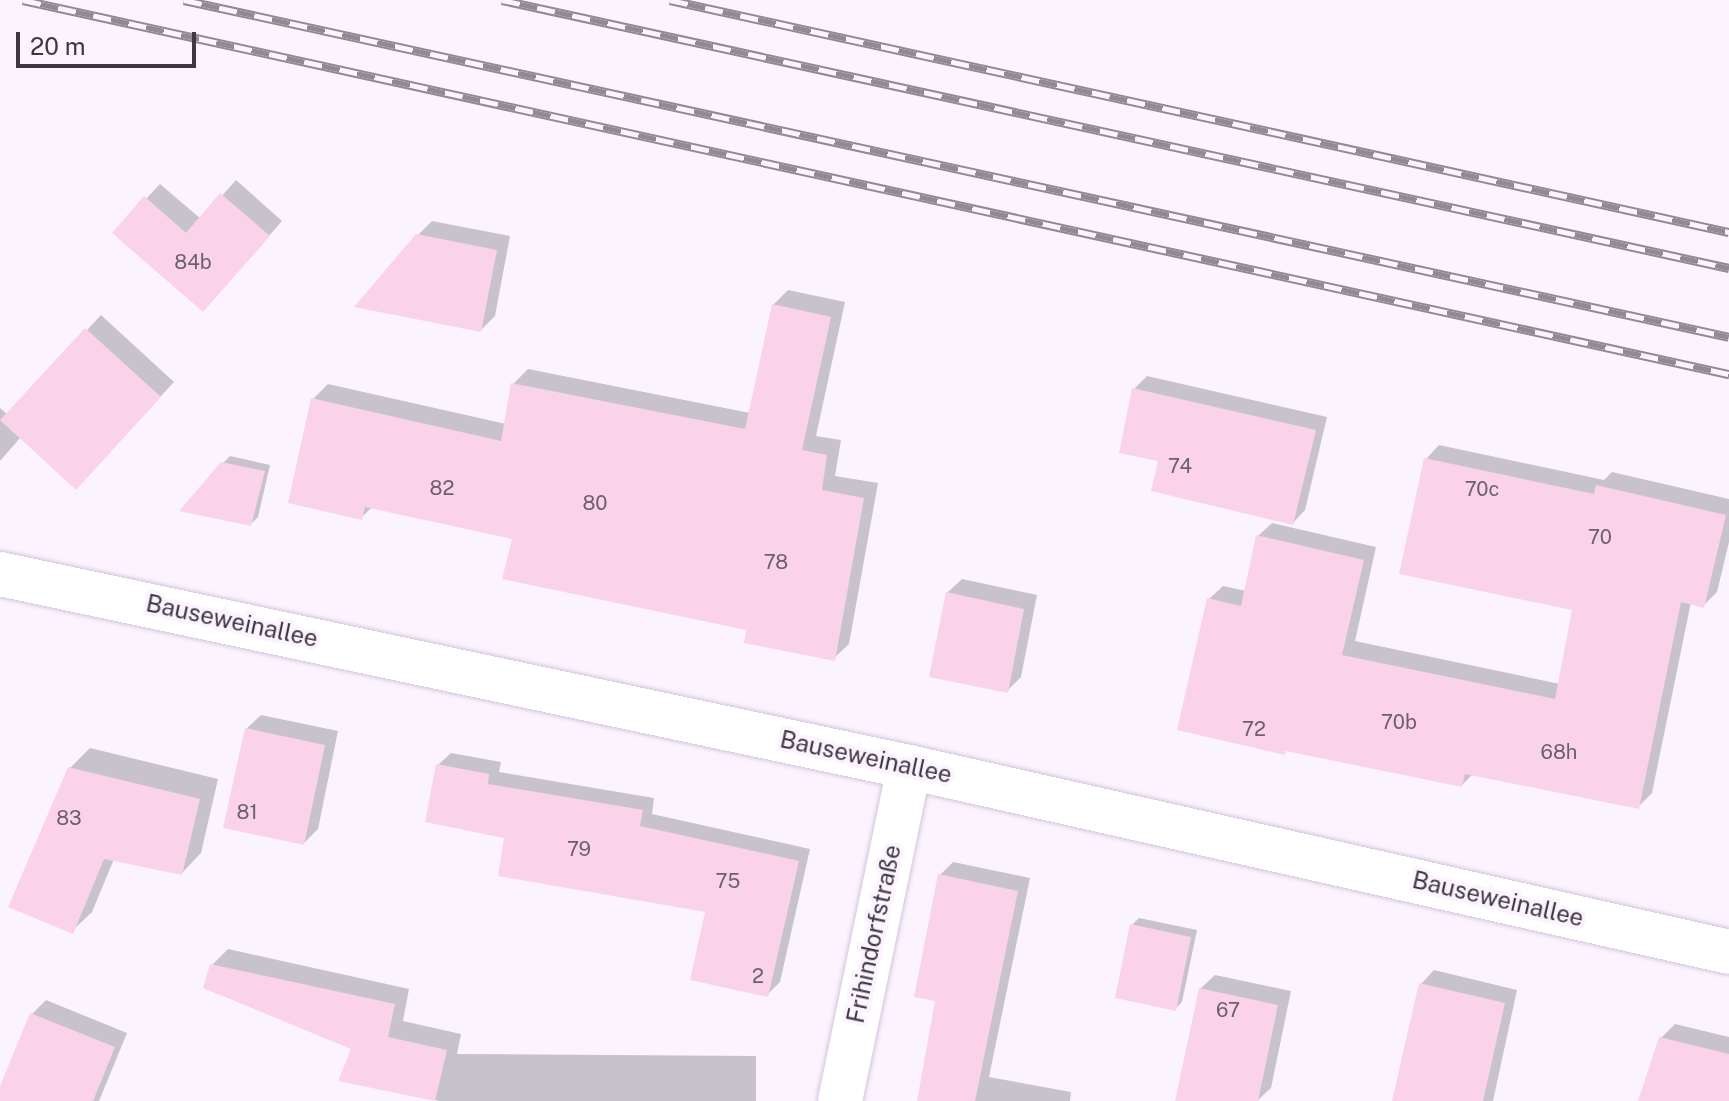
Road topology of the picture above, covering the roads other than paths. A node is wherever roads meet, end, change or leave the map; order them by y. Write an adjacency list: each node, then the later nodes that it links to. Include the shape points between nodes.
1 (0, 574): 2 (street, Bauseweinallee)
2 (909, 767): 3 (street, Bauseweinallee); 4 (street, Frihindorfstraße)
3 (1729, 952)
4 (840, 1101)

